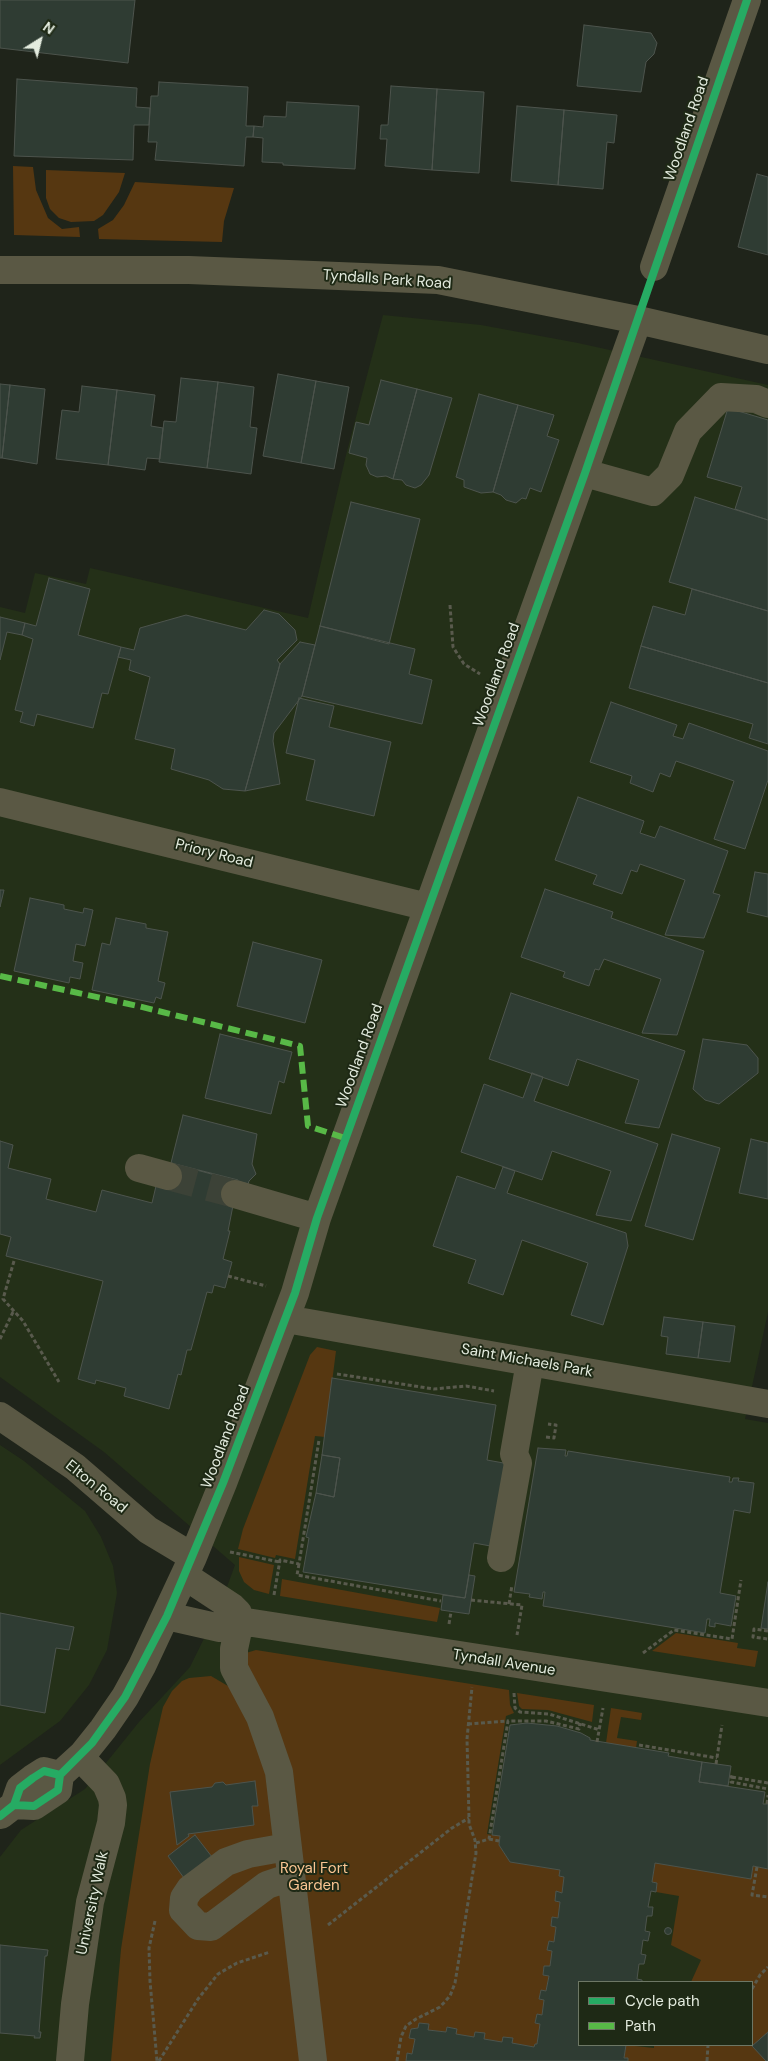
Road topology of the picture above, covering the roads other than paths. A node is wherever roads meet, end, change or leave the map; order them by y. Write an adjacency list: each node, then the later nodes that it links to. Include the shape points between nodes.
1 (747, 0): 2 (street, Woodland Road)
2 (654, 267)
3 (0, 270): 4 (street, Tyndalls Park Road, via 189,270 438,280)
4 (638, 320): 5 (street, Tyndalls Park Road); 7 (street, Woodland Road)
5 (768, 350)
6 (768, 404): 7 (street, via 756,399 721,397 688,431 670,475 653,492)
7 (585, 473): 9 (street, Woodland Road, via 513,651 508,687)
8 (0, 802): 9 (street, Priory Road)
9 (428, 907): 13 (street, Woodland Road)
10 (139, 1168): 11 (street)
11 (168, 1176)
12 (235, 1194): 13 (street)
13 (317, 1218): 14 (street, Woodland Road)
14 (286, 1319): 15 (street, Saint Michaels Park); 19 (street, Woodland Road)
15 (530, 1362): 16 (street, Saint Michaels Park); 18 (street, via 514,1454 518,1463)
16 (768, 1404)
17 (0, 1416): 19 (street, Elton Road, via 75,1467)
18 (501, 1558)
19 (189, 1567): 20 (street, Woodland Road); 21 (street, via 238,1613)
20 (167, 1616): 21 (street, Tyndall Avenue, via 220,1628 234,1626); 23 (street, Woodland Road, via 125,1697)
21 (240, 1621): 22 (street, Tyndall Avenue); 25 (street, via 234,1668 260,1717 275,1758 282,1788)
22 (768, 1703)
23 (80, 1757): 24 (street, Woodland Road, via 60,1775 58,1790 34,1806); 27 (street, University Walk, via 106,1784 113,1805 90,1902)
24 (7, 1811)
25 (287, 1847): 26 (street); 26 (street, via 236,1858 219,1867 190,1889 184,1898 184,1910 194,1924 207,1928 221,1921 266,1885)
26 (291, 1877): 28 (street)
27 (70, 2061)
28 (313, 2061)

